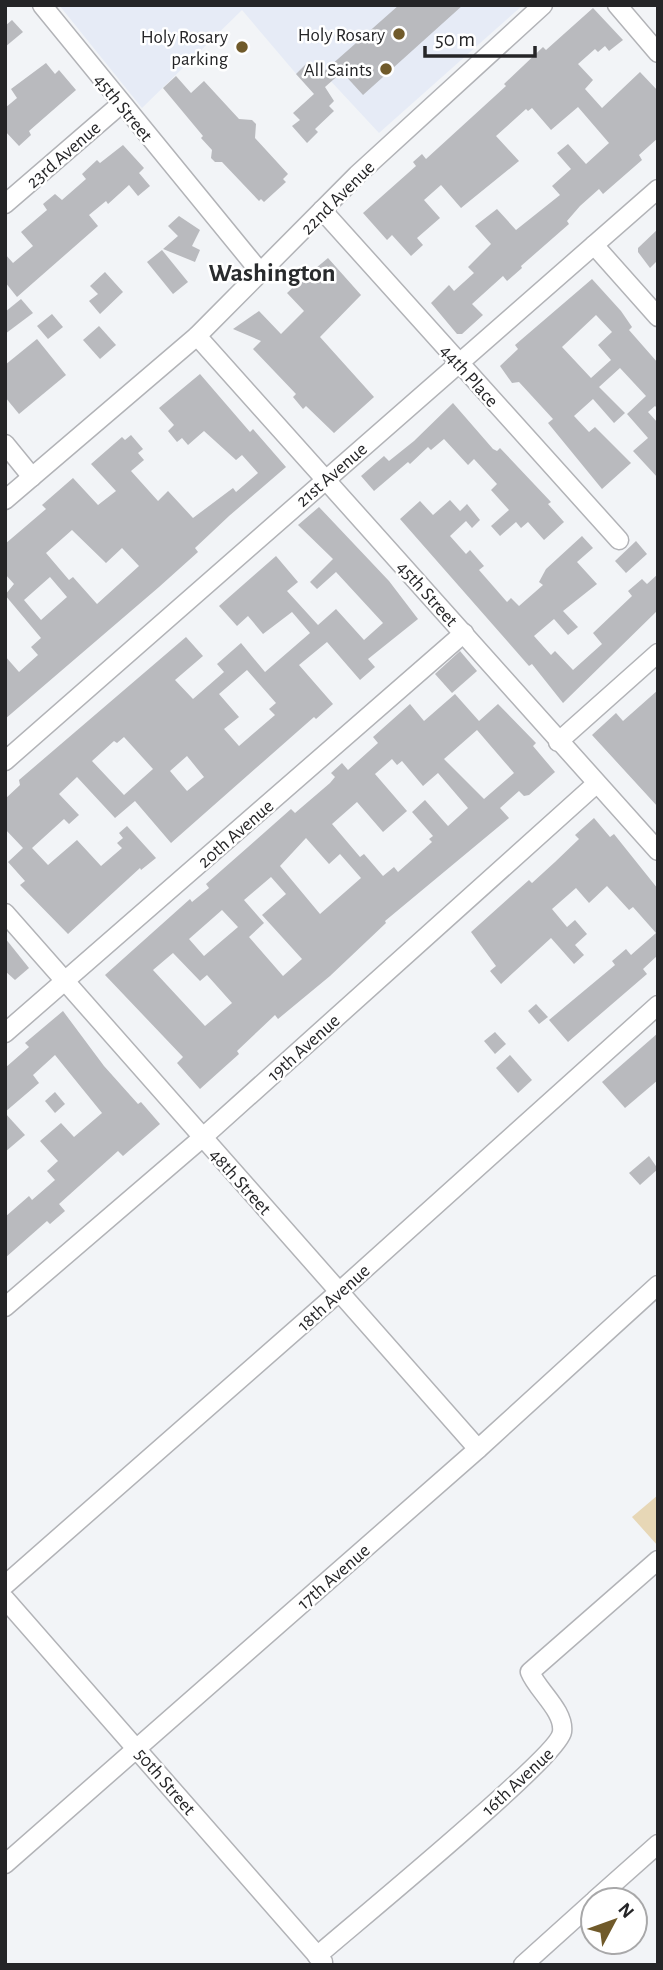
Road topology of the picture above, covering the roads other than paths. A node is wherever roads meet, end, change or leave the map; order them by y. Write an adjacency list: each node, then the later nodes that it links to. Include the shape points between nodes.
1 (42, 5): 5 (street, 45th Street)
2 (543, 5): 8 (street, 22nd Avenue)
3 (618, 5): 4 (street)
4 (658, 53)
5 (121, 104): 7 (street, 23rd Avenue); 10 (street, 45th Street)
6 (658, 189): 9 (street, 21st Avenue)
7 (5, 204)
8 (322, 210): 10 (street, 22nd Avenue); 13 (street, 44th Place)
9 (594, 245): 11 (street); 13 (street, 21st Avenue)
10 (261, 273): 12 (street, 22nd Avenue)
11 (658, 317)
12 (197, 336): 15 (street, 22nd Avenue); 16 (street, 45th Street)
13 (459, 363): 16 (street, 21st Avenue); 18 (street, 44th Place)
14 (5, 444): 15 (street)
15 (32, 477): 17 (street, 22nd Avenue)
16 (325, 479): 19 (street, 45th Street); 22 (street, 21st Avenue)
17 (5, 500)
18 (619, 540)
19 (464, 632): 21 (street, 45th Street); 26 (street, 20th Avenue)
20 (658, 653): 21 (street)
21 (558, 742): 23 (street, 45th Street)
22 (5, 761)
23 (596, 784): 24 (street, 45th Street); 29 (street, 19th Avenue)
24 (658, 851)
25 (5, 913): 26 (street, 48th Street)
26 (67, 980): 28 (street, 20th Avenue); 29 (street, 48th Street)
27 (658, 1005): 31 (street, 18th Avenue)
28 (5, 1033)
29 (202, 1138): 31 (street, 48th Street); 32 (street, 19th Avenue)
30 (658, 1284): 33 (street, 17th Avenue)
31 (340, 1291): 33 (street, 48th Street); 35 (street, 18th Avenue)
32 (5, 1307)
33 (478, 1449): 37 (street, 17th Avenue)
34 (658, 1560): 42 (street, 16th Avenue, via 530,1672 558,1714 563,1731 558,1742)
35 (5, 1585)
36 (5, 1599): 37 (street, 50th Street)
37 (136, 1747): 39 (street, 17th Avenue); 42 (street, 50th Street)
38 (658, 1844): 40 (street)
39 (5, 1864)
40 (611, 1886)
41 (579, 1915): 43 (street)
42 (321, 1960)
43 (523, 1965)

